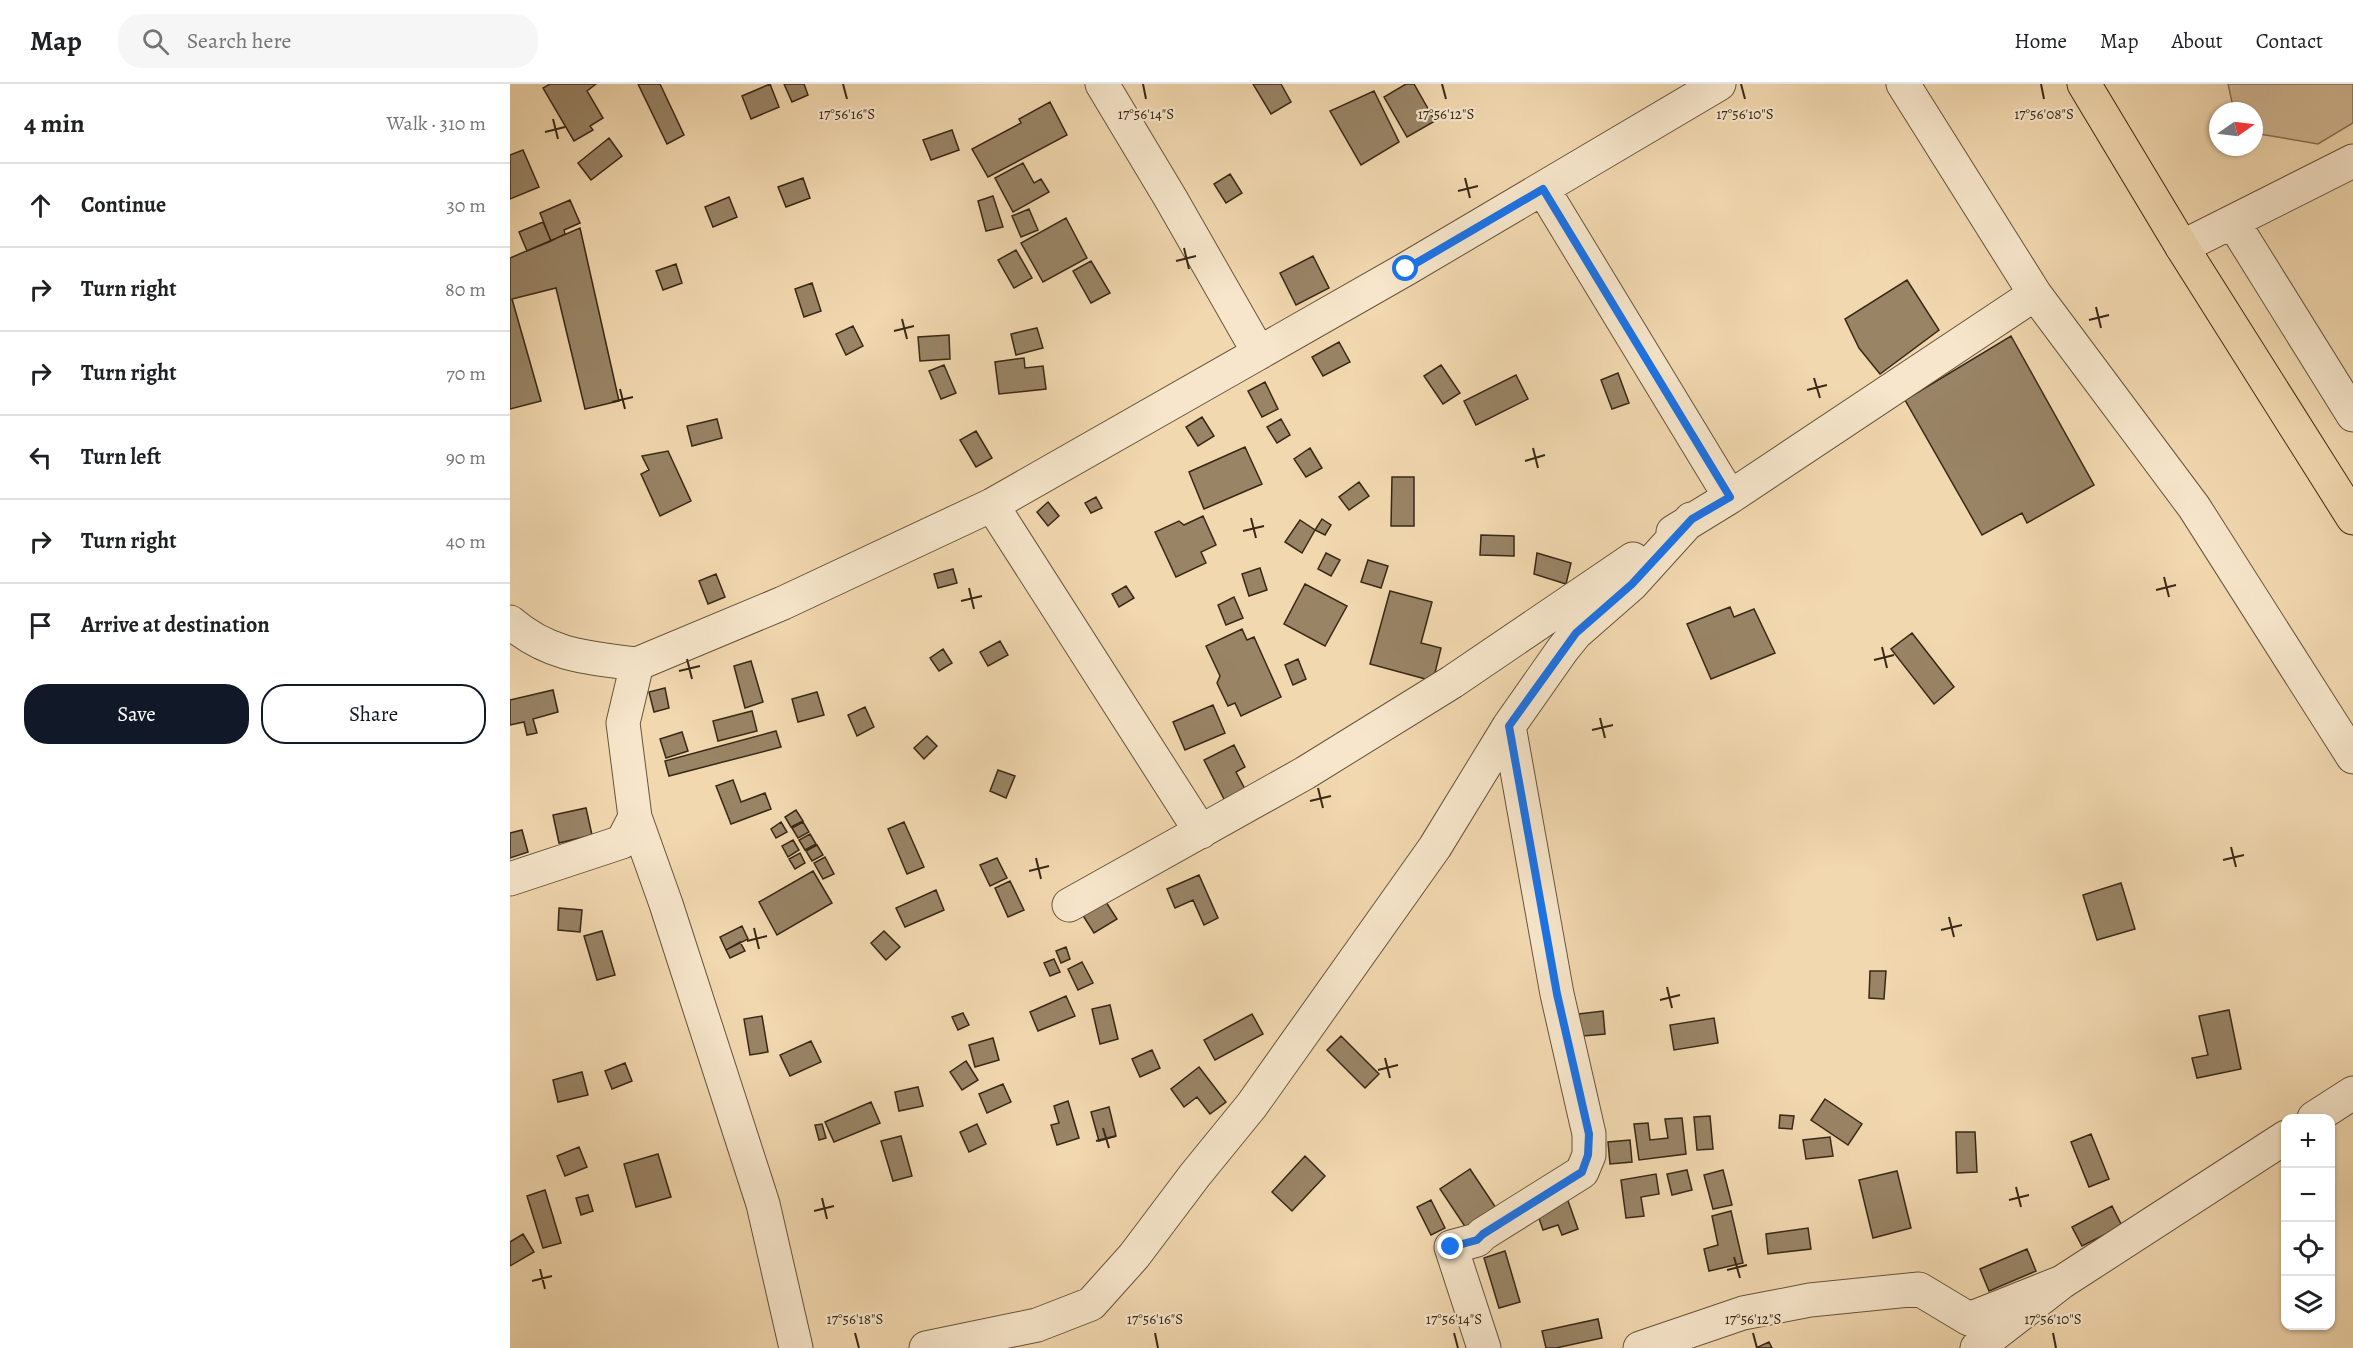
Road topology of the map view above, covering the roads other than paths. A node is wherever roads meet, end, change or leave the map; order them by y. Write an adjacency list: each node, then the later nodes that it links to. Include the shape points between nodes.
1 (1102, 84): 10 (street)
2 (1719, 84): 6 (street)
3 (1903, 84): 9 (street)
4 (2084, 84): 8 (highway)
5 (2353, 161): 7 (street)
6 (1543, 189): 10 (street); 12 (street)
7 (2233, 222): 8 (street); 11 (street)
8 (2182, 247): 14 (highway)
9 (2035, 294): 12 (street); 19 (street, via 2194,507)
10 (1259, 353): 13 (street)
11 (2353, 415)
12 (1730, 497): 15 (street)
13 (992, 505): 17 (street, via 783,603); 21 (street)
14 (2353, 518)
15 (1692, 519): 18 (street, via 1632,584 1576,633); 21 (street, via 1452,682)
16 (510, 622): 17 (street, via 527,637 573,656)
17 (638, 664): 20 (street, via 622,723)
18 (1509, 726): 29 (street, via 1435,847 1252,1105 1134,1256 1091,1304 1037,1325); 30 (street, via 1557,994 1589,1134 1582,1172 1477,1240 1451,1247)
19 (2353, 757)
20 (635, 818): 22 (street, via 622,842); 28 (street, via 763,1204)
21 (1201, 832): 23 (street)
22 (510, 879)
23 (1069, 905)
24 (2353, 1093): 25 (street)
25 (2322, 1114)
26 (2281, 1140): 27 (street)
27 (2062, 1282): 31 (street, via 1970,1319 1919,1289 1810,1300 1743,1313); 32 (street)
28 (796, 1348)
29 (927, 1348)
30 (1484, 1348)
31 (1640, 1348)
32 (1977, 1348)

